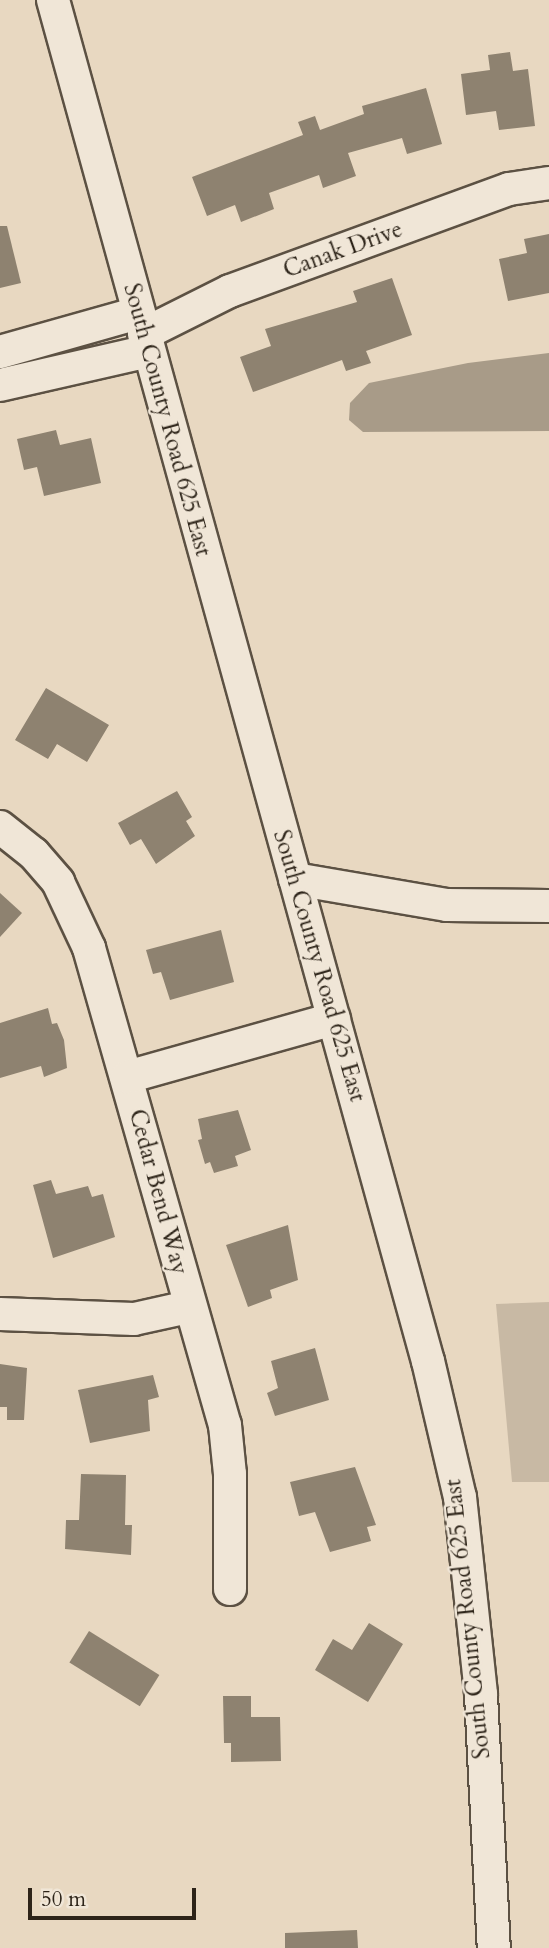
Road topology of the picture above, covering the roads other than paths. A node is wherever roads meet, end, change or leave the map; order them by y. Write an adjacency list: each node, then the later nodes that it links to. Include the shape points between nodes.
1 (53, 0): 3 (street, South County Road 625 East)
2 (549, 183): 3 (street, Canak Drive, via 509,189 243,286)
3 (144, 333): 4 (street); 5 (street); 7 (street, South County Road 625 East)
4 (0, 352)
5 (0, 385)
6 (0, 827): 10 (street, Cedar Bend Way, via 34,854 76,914)
7 (295, 879): 8 (street, via 447,905); 9 (street, South County Road 625 East)
8 (549, 906)
9 (334, 1020): 10 (street, Cedar Bend Way); 14 (street, South County Road 625 East, via 428,1361 460,1497 481,1695)
10 (127, 1077): 11 (street, Cedar Bend Way)
11 (188, 1307): 12 (street, via 134,1319); 13 (street, Cedar Bend Way, via 225,1425 230,1474)
12 (0, 1314)
13 (230, 1589)
14 (495, 1948)

